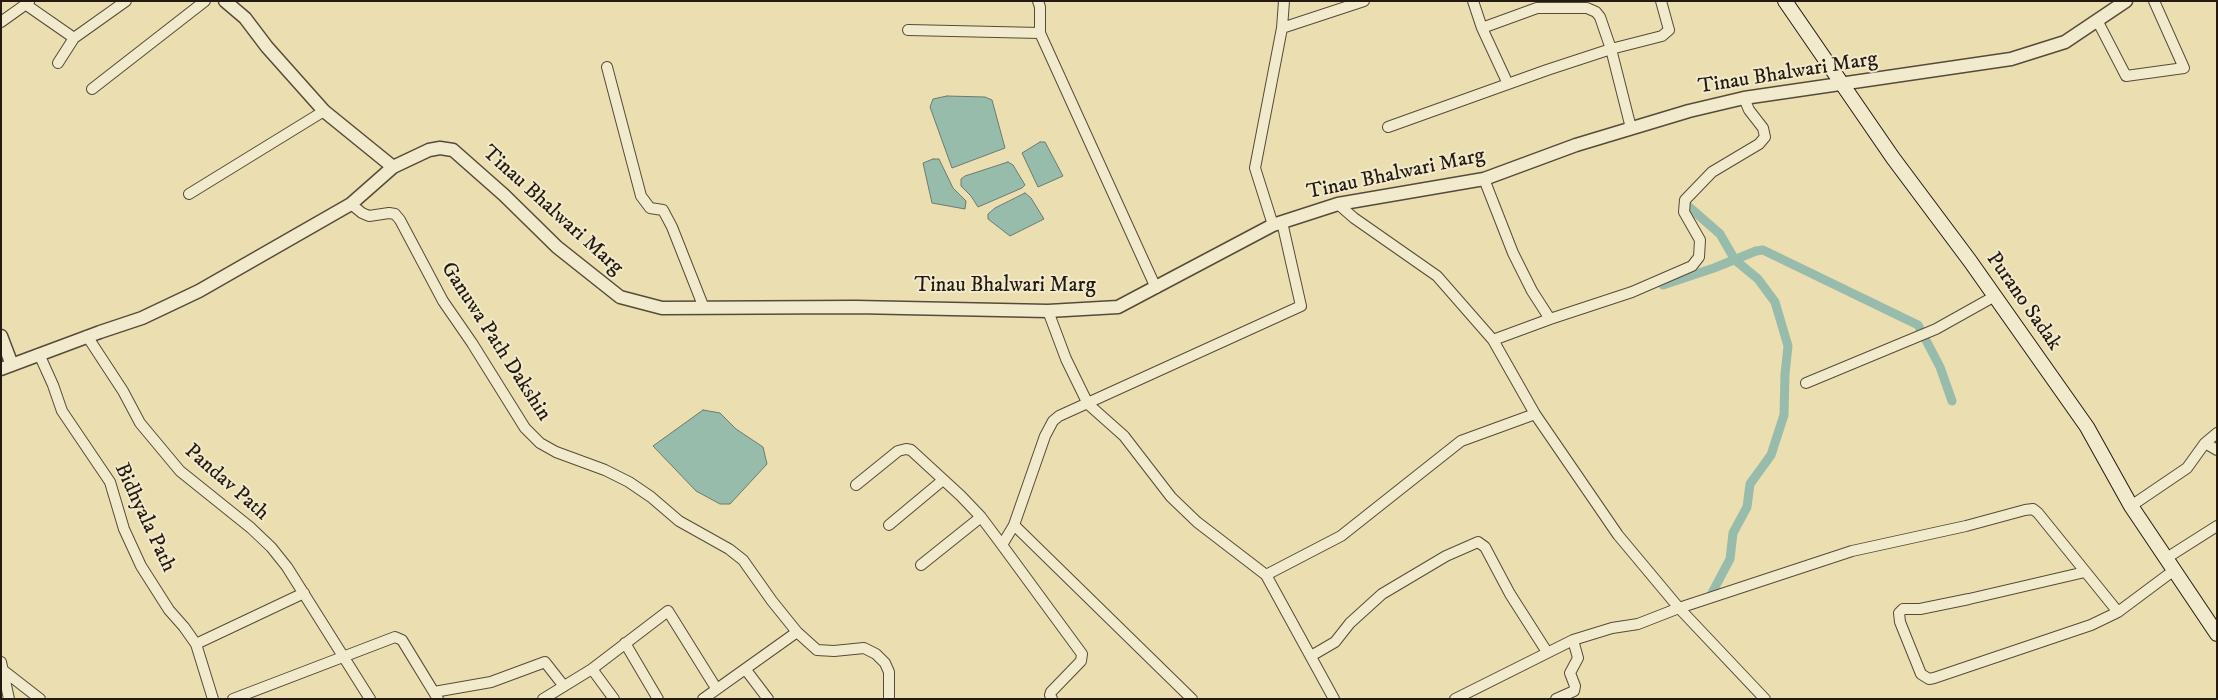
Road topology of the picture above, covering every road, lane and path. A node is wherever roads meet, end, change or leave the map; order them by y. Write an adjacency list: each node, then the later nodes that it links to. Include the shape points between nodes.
1 (126, 1): 19 (street)
2 (205, 1): 25 (street)
3 (225, 1): 27 (street, via 246,18 267,47)
4 (1038, 1): 18 (street)
5 (1284, 1): 15 (street)
6 (1364, 1): 15 (street)
7 (1473, 1): 16 (street)
8 (1661, 1): 20 (street, via 1669,30 1662,36)
9 (1785, 1): 24 (main road, Purano Sadak)
10 (2126, 1): 14 (street, Tinau Bhalwari Marg)
11 (2154, 1): 14 (street, via 2184,68 2126,76)
12 (27, 3): 13 (street); 19 (street)
13 (1, 22)
14 (2098, 22): 24 (street, Tinau Bhalwari Marg, via 2065,42 2011,59)
15 (1282, 28): 35 (street, via 1255,168)
16 (1482, 28): 20 (street, via 1537,8 1587,8 1600,17); 23 (street)
17 (908, 30): 18 (street)
18 (1040, 32): 36 (street)
19 (74, 38): 21 (street)
20 (1611, 49): 23 (street); 29 (street)
21 (58, 63)
22 (607, 67): 38 (street, via 641,196 650,208 663,210)
23 (1508, 84): 28 (street)
24 (1841, 84): 26 (street, Tinau Bhalwari Marg); 37 (main road, Purano Sadak)
25 (92, 89)
26 (1744, 98): 29 (street, Tinau Bhalwari Marg); 40 (street, via 1763,128 1765,137 1759,144 1712,172 1685,200 1684,212 1700,240 1696,262 1632,292)
27 (324, 111): 30 (street); 32 (street)
28 (1388, 127)
29 (1631, 128): 31 (street, Tinau Bhalwari Marg)
30 (392, 167): 33 (street, Tinau Bhalwari Marg); 38 (street, Tinau Bhalwari Marg, via 429,150 453,150 557,247 620,297 662,308)
31 (1484, 179): 34 (street, Tinau Bhalwari Marg); 40 (street, via 1513,253)
32 (189, 194)
33 (351, 204): 42 (street, Tinau Bhalwari Marg, via 199,291 142,318); 67 (street, Ganuwa Path Dakshin, via 369,216 389,213 400,220 443,301 525,428 540,443 629,482 679,521 744,560)
34 (1338, 204): 35 (street, Tinau Bhalwari Marg); 43 (street, via 1437,276)
35 (1278, 224): 36 (street, Tinau Bhalwari Marg); 47 (street, via 1301,306)
36 (1156, 288): 39 (street, Tinau Bhalwari Marg, via 1118,306)
37 (1995, 296): 46 (street, via 1936,329); 54 (main road, Purano Sadak, via 2087,427)
38 (704, 308): 39 (street, Tinau Bhalwari Marg)
39 (1048, 311): 47 (street)
40 (1550, 319): 43 (street)
41 (1, 336): 45 (street)
42 (87, 336): 44 (street, Tinau Bhalwari Marg); 64 (street, Pandav Path, via 140,423 180,471 271,547)
43 (1493, 340): 48 (street)
44 (39, 354): 45 (street, Tinau Bhalwari Marg); 71 (street, Bidhyala Path, via 62,411 110,482 124,529 141,566)
45 (7, 367)
46 (1806, 383)
47 (1088, 404): 57 (street, via 1053,421); 63 (street, via 1124,436 1170,497)
48 (1535, 414): 63 (street, via 1461,441 1342,536); 65 (street, via 1618,535)
49 (2217, 433): 50 (street)
50 (2205, 443): 51 (street); 54 (street, via 2187,468)
51 (2217, 450)
52 (943, 480): 53 (street, via 906,449 898,451); 55 (street); 56 (street)
53 (856, 485)
54 (2131, 506): 61 (main road, Purano Sadak)
55 (981, 517): 59 (street); 60 (street)
56 (889, 525)
57 (1014, 525): 59 (street); 93 (street)
58 (2217, 526): 61 (street)
59 (1002, 545): 92 (street, via 1082,654 1081,661 1050,692)
60 (921, 565)
61 (2169, 565): 66 (street); 68 (main road, Purano Sadak)
62 (2085, 572): 65 (street, via 2033,509 1852,551); 66 (street); 66 (street, via 1970,599 1920,609 1903,609 1899,613 1900,622 1921,674 1929,679 1943,675 2073,632)
63 (1266, 575): 74 (street)
64 (304, 593): 71 (street); 73 (street, Pandav Path)
65 (1679, 608): 69 (street, via 1638,624); 97 (street)
66 (2118, 612)
67 (797, 632): 77 (street); 91 (street, Ganuwa Path Dakshin, via 817,650 834,652 864,648 876,654 889,672)
68 (2217, 634)
69 (1573, 640): 72 (street); 96 (street, via 1578,658 1570,673 1574,691)
70 (625, 643): 76 (street); 79 (street, via 670,611); 88 (street)
71 (196, 644): 83 (street, Bidhyala Path)
72 (1547, 652): 74 (street, via 1485,547 1478,542 1446,556 1382,594 1335,642); 95 (street)
73 (342, 656): 80 (street, via 398,637); 84 (street); 85 (street, Pandav Path)
74 (1311, 656): 94 (street)
75 (2, 667): 81 (street); 82 (street)
76 (592, 669): 78 (street); 87 (street)
77 (746, 670): 79 (street); 90 (street)
78 (563, 686): 80 (street, via 545,662 491,682); 86 (street)
79 (716, 688): 89 (street)
80 (436, 695)
81 (9, 699)
82 (40, 699)
83 (213, 699)
84 (233, 699)
85 (370, 699)
86 (543, 699)
87 (614, 699)
88 (658, 699)
89 (704, 699)
90 (768, 699)
91 (889, 699)
92 (1052, 699)
93 (1192, 699)
94 (1334, 699)
95 (1455, 699)
96 (1556, 699)
97 (1765, 699)

